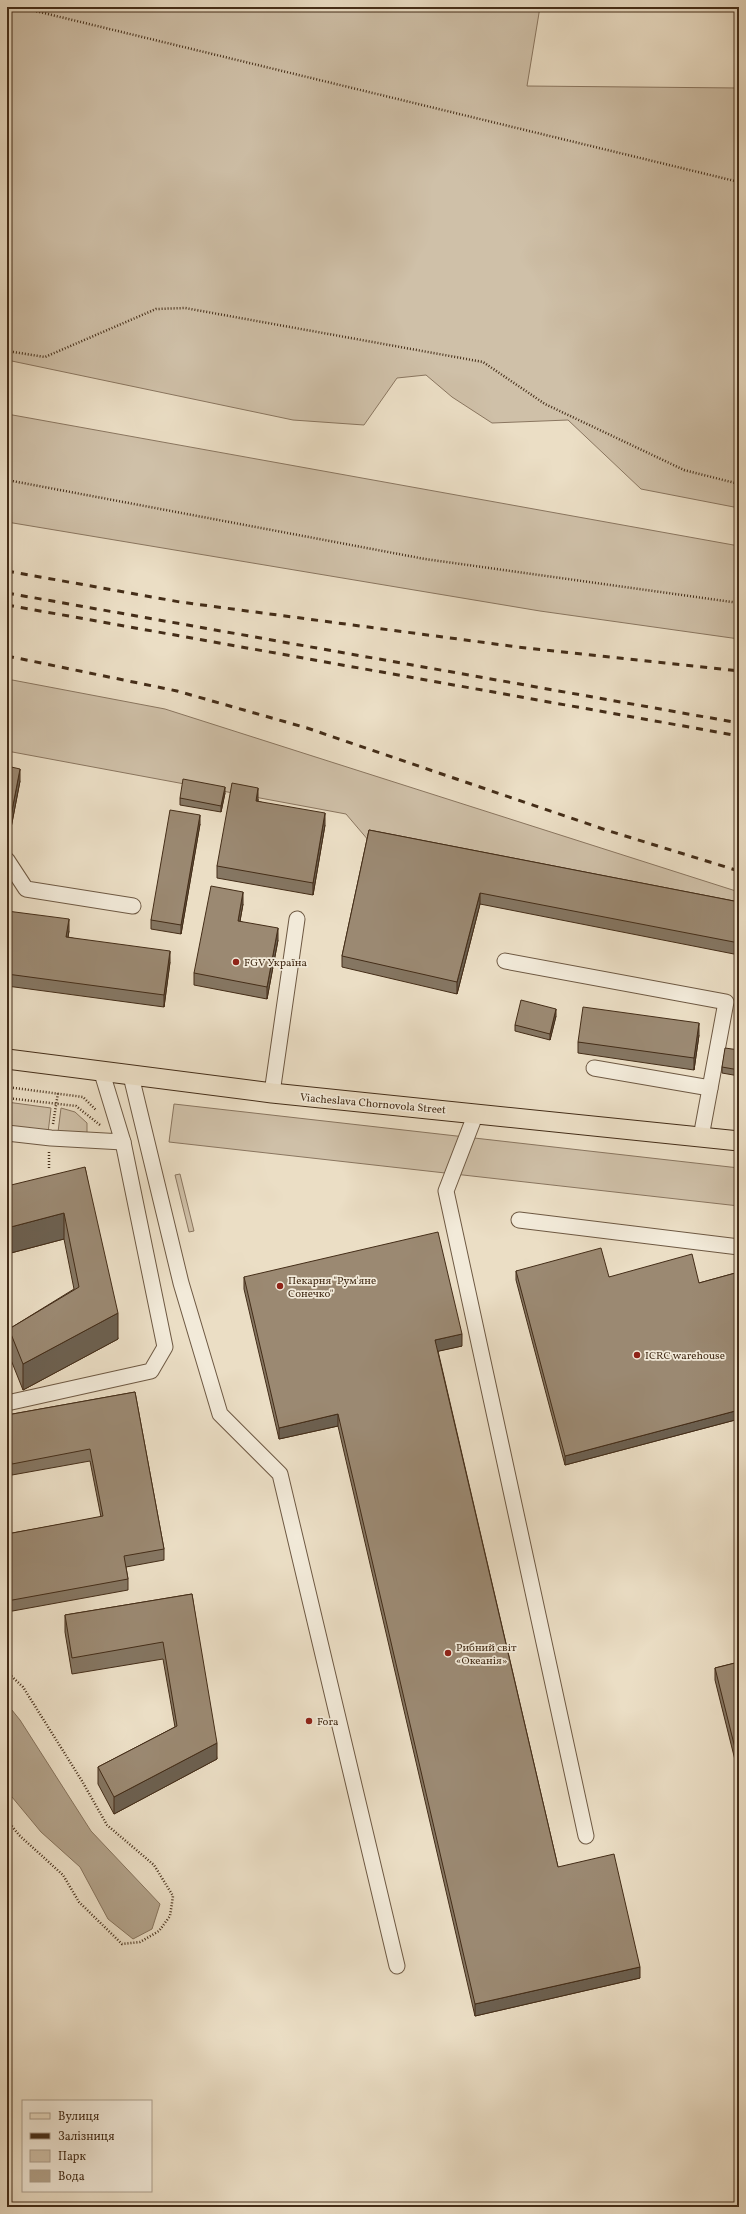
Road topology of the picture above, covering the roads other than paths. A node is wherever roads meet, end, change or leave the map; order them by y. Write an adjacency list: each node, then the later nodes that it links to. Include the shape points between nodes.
1 (7, 860): 2 (lane, via 26,889)
2 (134, 906)
3 (297, 918): 10 (lane)
4 (505, 961): 9 (lane, via 726,1002)
5 (7, 1059): 7 (main road, Viacheslava Chornovola Street)
6 (594, 1068): 9 (lane)
7 (102, 1073): 8 (main road, Viacheslava Chornovola Street); 15 (lane)
8 (131, 1076): 10 (main road, Viacheslava Chornovola Street); 20 (lane, via 181,1283 220,1414 280,1474)
9 (710, 1088): 13 (lane)
10 (272, 1093): 11 (main road, Viacheslava Chornovola Street)
11 (476, 1113): 13 (main road, Viacheslava Chornovola Street); 19 (lane, via 446,1191)
12 (7, 1133): 15 (lane)
13 (701, 1137): 14 (main road, Viacheslava Chornovola Street)
14 (739, 1140)
15 (123, 1142): 18 (lane, via 165,1347 151,1371)
16 (519, 1220): 17 (lane)
17 (739, 1247)
18 (7, 1403)
19 (586, 1836)
20 (397, 1966)

